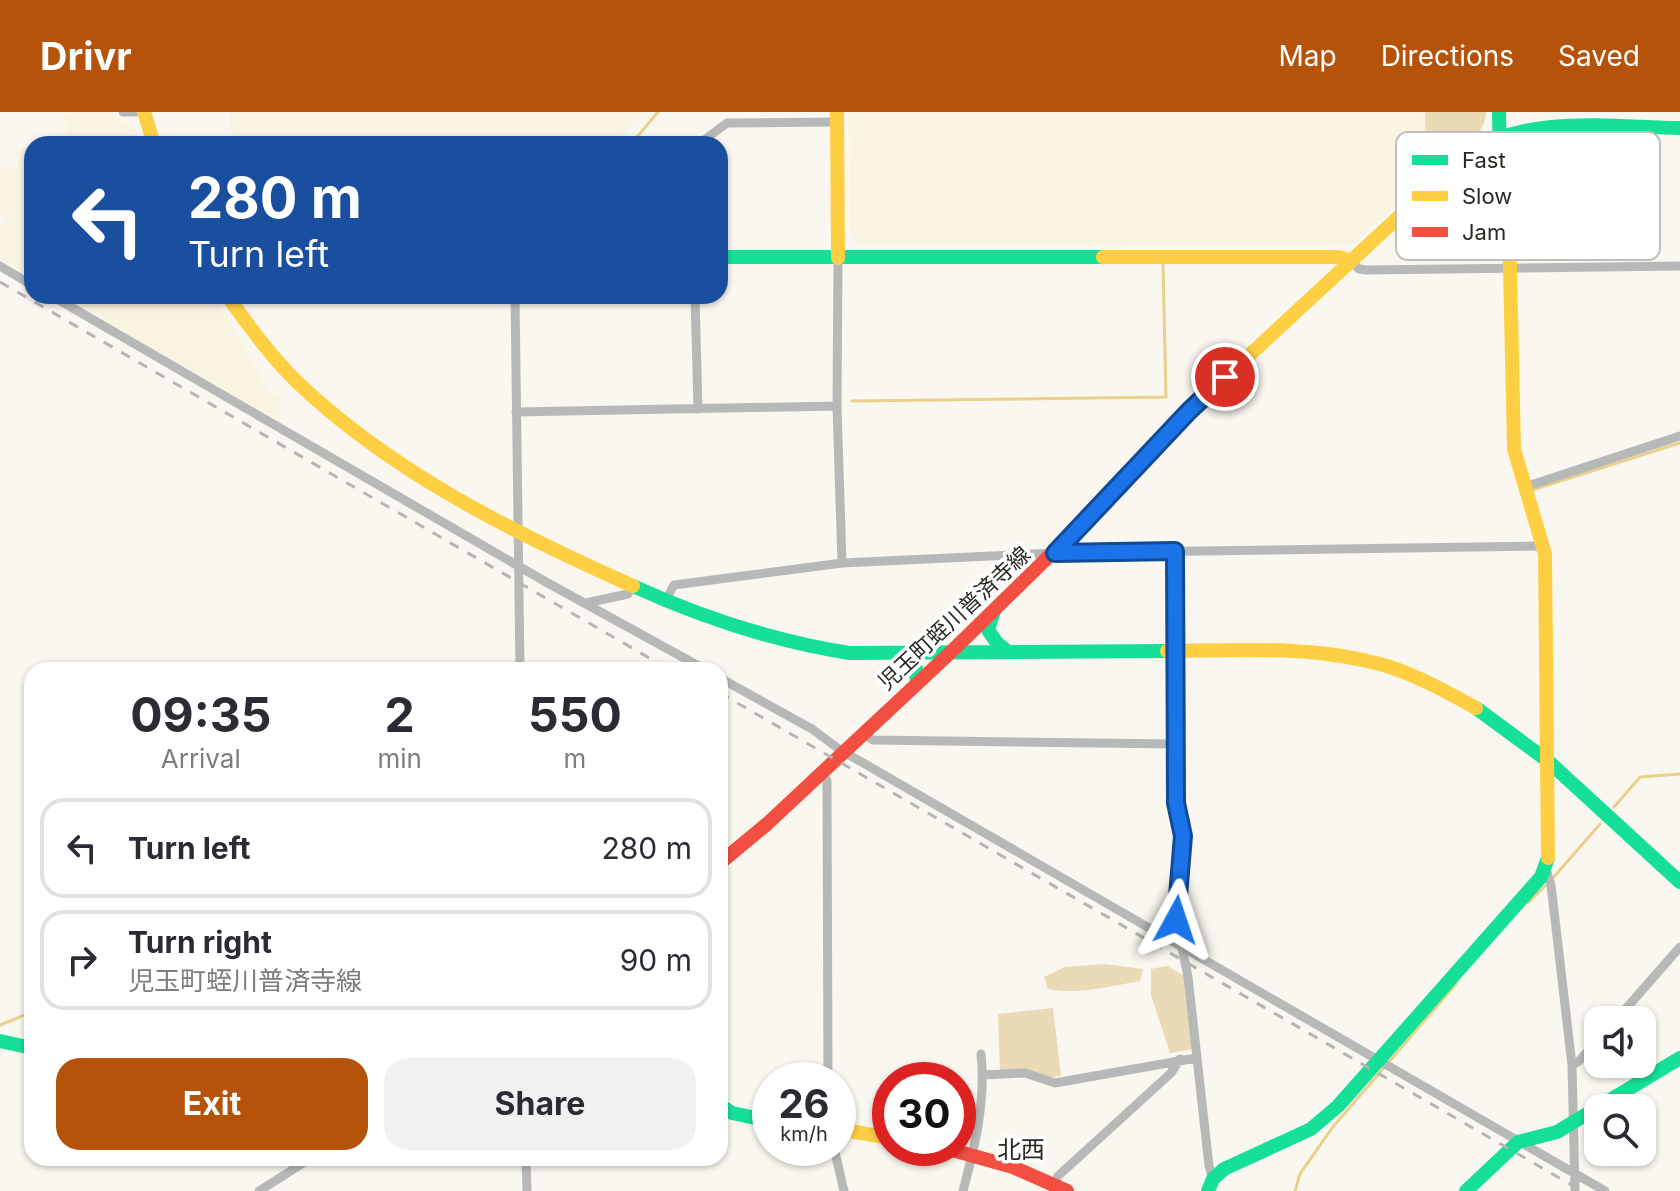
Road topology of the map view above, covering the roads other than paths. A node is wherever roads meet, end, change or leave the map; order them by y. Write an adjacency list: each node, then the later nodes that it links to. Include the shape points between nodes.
1 (123, 112): 2 (street)
2 (135, 112)
3 (144, 112): 8 (main road)
4 (1499, 112): 7 (main road)
5 (837, 117): 9 (street, via 727,123); 12 (main road)
6 (1680, 128): 7 (main road, 児玉町蛭川普済寺線, via 1557,119)
7 (1500, 132)
8 (152, 136)
9 (710, 136)
10 (1396, 219): 14 (main road, 児玉町蛭川普済寺線)
11 (728, 257): 12 (main road)
12 (838, 258): 14 (main road); 23 (street)
13 (1509, 260): 17 (main road)
14 (1351, 261): 17 (street, via 1367,270); 31 (main road, 児玉町蛭川普済寺線, via 1189,411)
15 (0, 266): 18 (street)
16 (1680, 266): 17 (street)
17 (1509, 269): 27 (main road, via 1514,449)
18 (24, 280)
19 (66, 304): 33 (street)
20 (233, 304): 28 (main road, via 321,405 438,488)
21 (515, 304): 25 (street)
22 (695, 304): 24 (street)
23 (837, 406): 24 (street); 32 (street)
24 (698, 409): 25 (street)
25 (516, 412): 28 (street)
26 (1680, 436): 27 (street)
27 (1525, 487): 29 (main road)
28 (519, 530): 33 (street); 34 (main road)
29 (1544, 546): 30 (street); 49 (main road)
30 (1175, 551): 31 (street); 38 (street)
31 (1055, 553): 32 (street); 37 (main road, 児玉町蛭川普済寺線)
32 (842, 563): 35 (street, via 674,585)
33 (518, 566): 36 (street); 42 (street)
34 (632, 586): 35 (main road); 36 (street, via 628,594)
35 (666, 600): 41 (main road, via 797,646)
36 (586, 603): 43 (street)
37 (994, 611): 39 (main road, 児玉町蛭川普済寺線); 40 (main road, via 988,630)
38 (1175, 651): 40 (main road); 47 (street); 49 (main road, via 1277,650 1395,669 1430,682 1498,721)
39 (951, 652): 40 (main road); 41 (main road); 45 (main road, 児玉町蛭川普済寺線)
40 (1008, 652)
41 (898, 654): 45 (main road, via 916,669)
42 (520, 662)
43 (692, 662)
44 (728, 682): 48 (street)
45 (917, 683): 46 (main road, 児玉町蛭川普済寺線)
46 (864, 734): 47 (street, via 873,740); 48 (main road, 児玉町蛭川普済寺線)
47 (1175, 744): 54 (street, via 1176,803 1183,836 1176,920)
48 (844, 751): 50 (main road, 児玉町蛭川普済寺線); 54 (street)
49 (1548, 764): 52 (main road); 53 (main road)
50 (823, 773): 51 (main road, 児玉町蛭川普済寺線); 65 (street)
51 (728, 856)
52 (1546, 869): 64 (main road); 66 (street)
53 (1680, 882)
54 (1180, 945): 61 (street); 64 (street)
55 (1680, 947): 56 (street)
56 (1628, 1006)
57 (0, 1041): 58 (main road)
58 (24, 1046)
59 (981, 1054): 67 (street)
60 (1584, 1055): 66 (street)
61 (1196, 1058): 63 (street); 79 (street)
62 (1680, 1058): 70 (main road)
63 (1180, 1059): 67 (street, via 1055,1083 1025,1073); 80 (street, via 1058,1176)
64 (1379, 1061): 72 (street); 79 (main road, via 1311,1129 1241,1159 1218,1173)
65 (828, 1062)
66 (1572, 1065): 70 (street)
67 (983, 1075): 71 (street)
68 (728, 1111): 69 (main road)
69 (752, 1117)
70 (1574, 1122): 72 (main road); 78 (street)
71 (976, 1140)
72 (1518, 1142): 78 (street); 85 (main road)
73 (976, 1156): 80 (main road)
74 (298, 1166): 81 (street)
75 (526, 1166): 82 (street)
76 (838, 1166): 83 (street)
77 (970, 1166): 84 (street)
78 (1575, 1174): 86 (street); 87 (street)
79 (1210, 1185)
80 (1061, 1187)
81 (259, 1191)
82 (527, 1191)
83 (844, 1191)
84 (963, 1191)
85 (1466, 1191)
86 (1575, 1191)
87 (1605, 1191)

